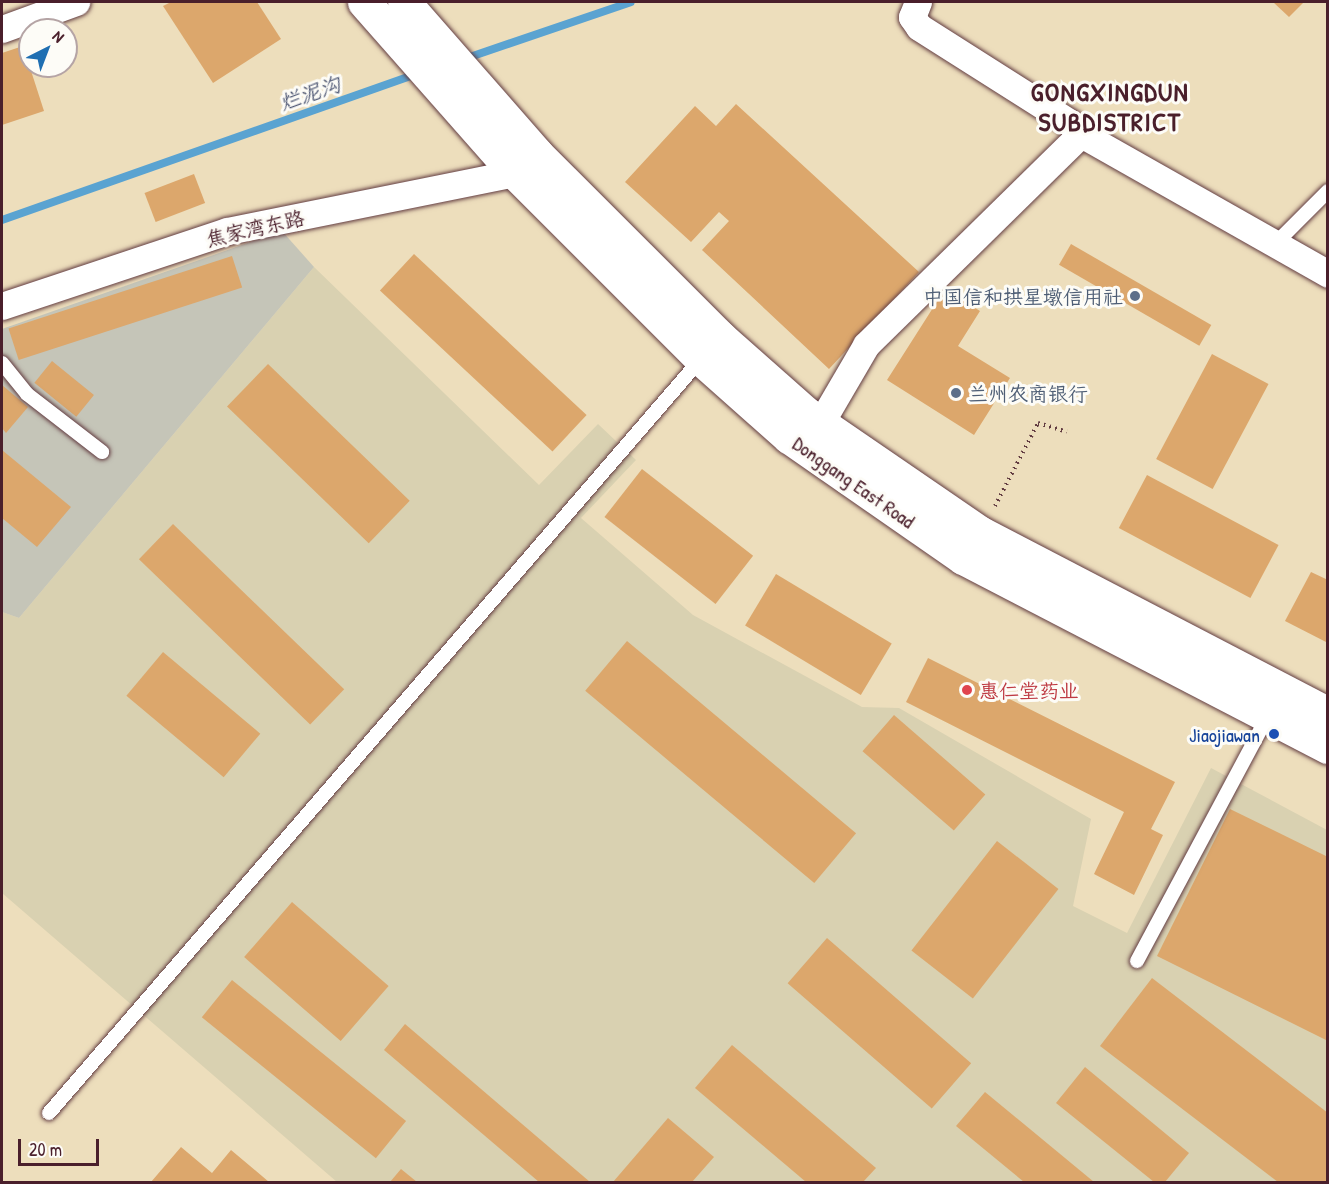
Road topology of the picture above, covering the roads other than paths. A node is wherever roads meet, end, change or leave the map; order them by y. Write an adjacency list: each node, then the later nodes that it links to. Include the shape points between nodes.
1 (76, 2): 5 (street)
2 (918, 2): 7 (street, via 912,17 919,27 1070,123)
3 (371, 3): 4 (main road)
4 (406, 19): 6 (main road)
5 (2, 29)
6 (473, 104): 8 (main road, Donggang East Road); 13 (main road, Donggang East Road, via 536,153)
7 (1081, 134): 10 (street); 15 (street, via 866,345)
8 (514, 173): 12 (street, 焦家湾东路, via 227,231); 13 (main road, Donggang East Road)
9 (1328, 190): 10 (lane)
10 (1275, 244): 11 (street)
11 (1328, 274)
12 (2, 306)
13 (710, 348): 15 (main road, Donggang East Road); 21 (lane)
14 (2, 363): 16 (lane, via 27,394)
15 (813, 435): 17 (main road, Donggang East Road, via 981,533); 18 (main road, Donggang East Road, via 963,558)
16 (102, 452)
17 (1328, 714)
18 (1268, 716): 19 (main road, Donggang East Road); 20 (lane)
19 (1328, 747)
20 (1137, 961)
21 (49, 1113)

